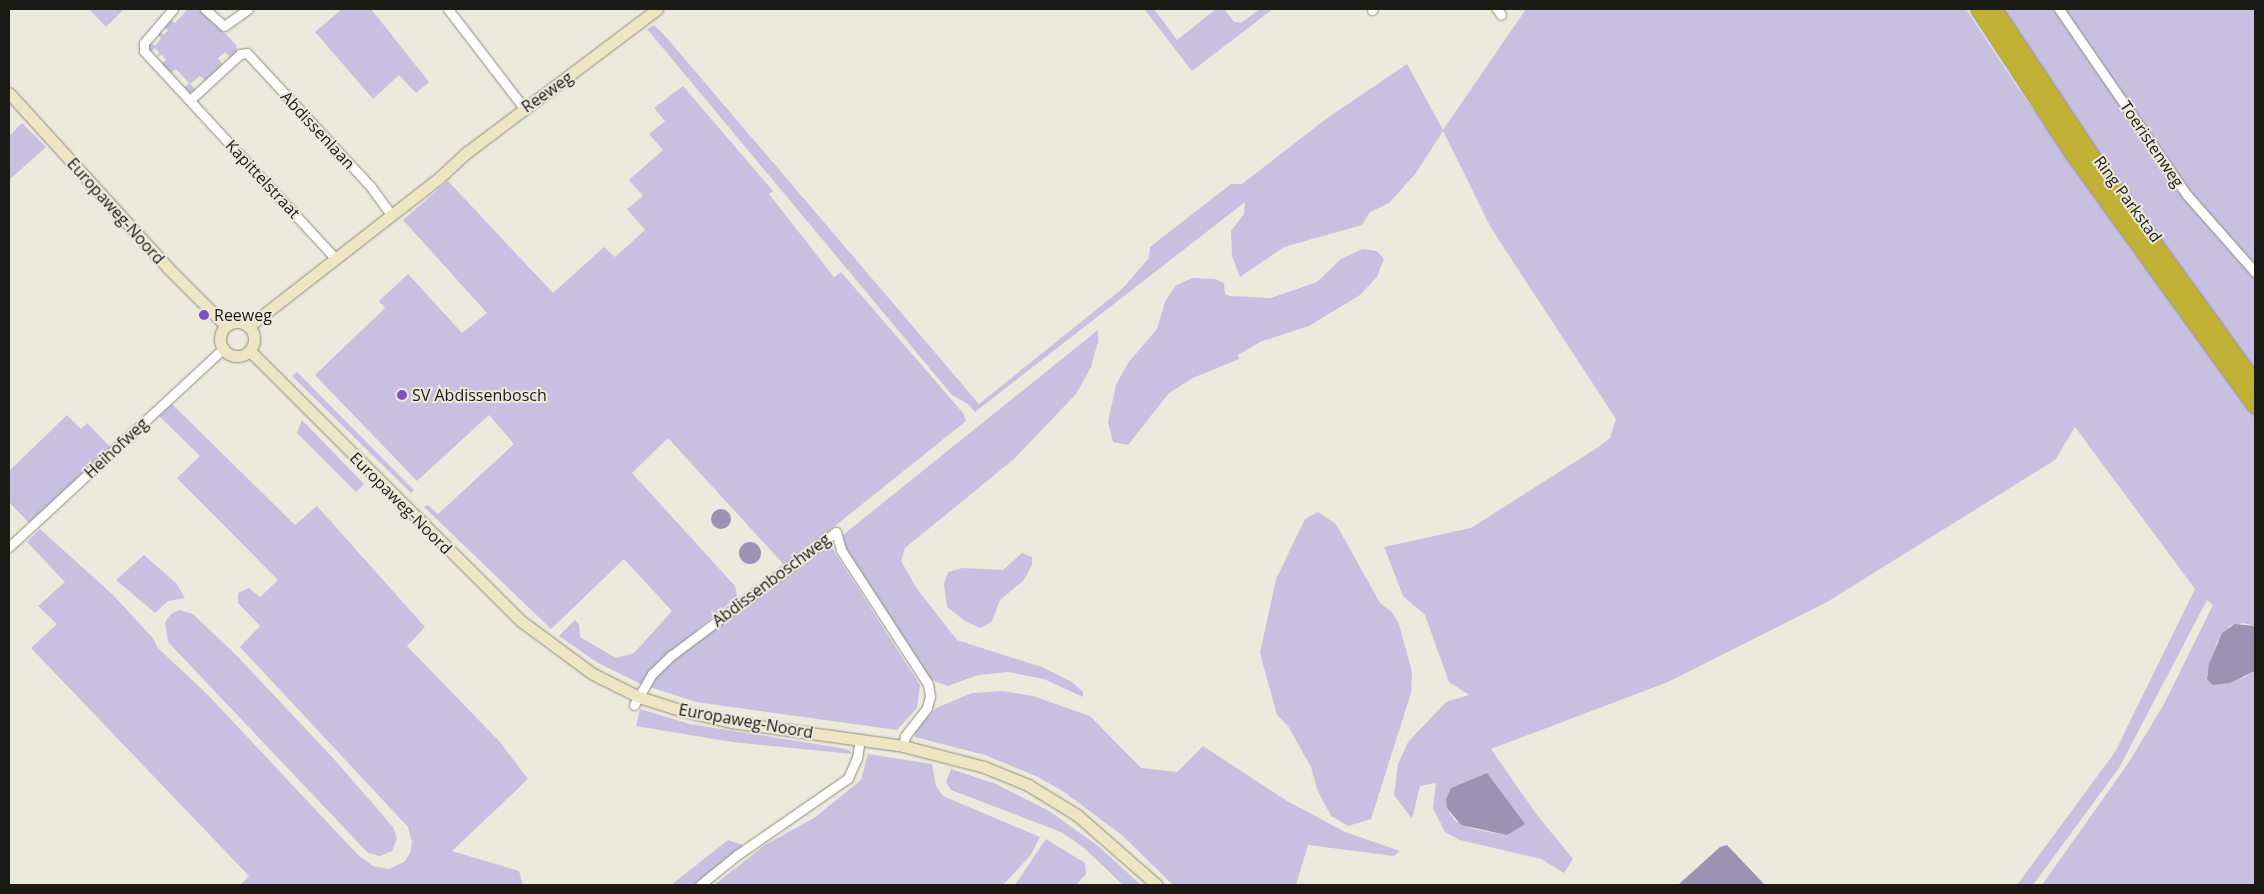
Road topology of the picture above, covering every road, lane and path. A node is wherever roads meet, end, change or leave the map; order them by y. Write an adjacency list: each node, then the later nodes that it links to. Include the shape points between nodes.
1 (173, 9): 10 (street, Kapittelstraat, via 144,43 143,49)
2 (206, 9): 3 (street, via 224,26)
3 (248, 9)
4 (448, 9): 11 (street)
5 (657, 9): 11 (street, Reeweg)
6 (1978, 9): 20 (highway, Ring Parkstad, via 2072,150)
7 (1994, 9): 19 (highway, Ring Parkstad, via 2090,154)
8 (2059, 9): 14 (street, Toeristenweg, via 2187,195)
9 (9, 93): 15 (street, Europaweg-Noord, via 162,262)
10 (190, 100): 12 (street, Abdissenlaan, via 240,54 249,54 371,186); 13 (street, Kapittelstraat)
11 (524, 108): 12 (street, Reeweg)
12 (391, 215): 13 (street, Reeweg)
13 (335, 258): 16 (street, Reeweg)
14 (2255, 272)
15 (226, 326): 16 (street, via 235,322); 17 (street, via 220,334)
16 (249, 326): 18 (street, via 255,342)
17 (223, 349): 18 (street, via 236,356); 21 (street, Heihofweg)
18 (250, 351): 22 (street, Europaweg-Noord, via 527,626)
19 (2255, 384)
20 (2255, 406)
21 (9, 547)
22 (637, 701): 23 (street, Europaweg-Noord, via 731,722); 24 (street, Abdissenboschweg, via 652,674 672,655 836,532 841,550 928,684 927,708 905,736)
23 (860, 739): 24 (street, Europaweg-Noord); 25 (street, via 857,758 848,778 737,854)
24 (903, 746): 26 (street, Europaweg-Noord, via 984,767 1052,798 1102,834)
25 (700, 885)
26 (1157, 885)

